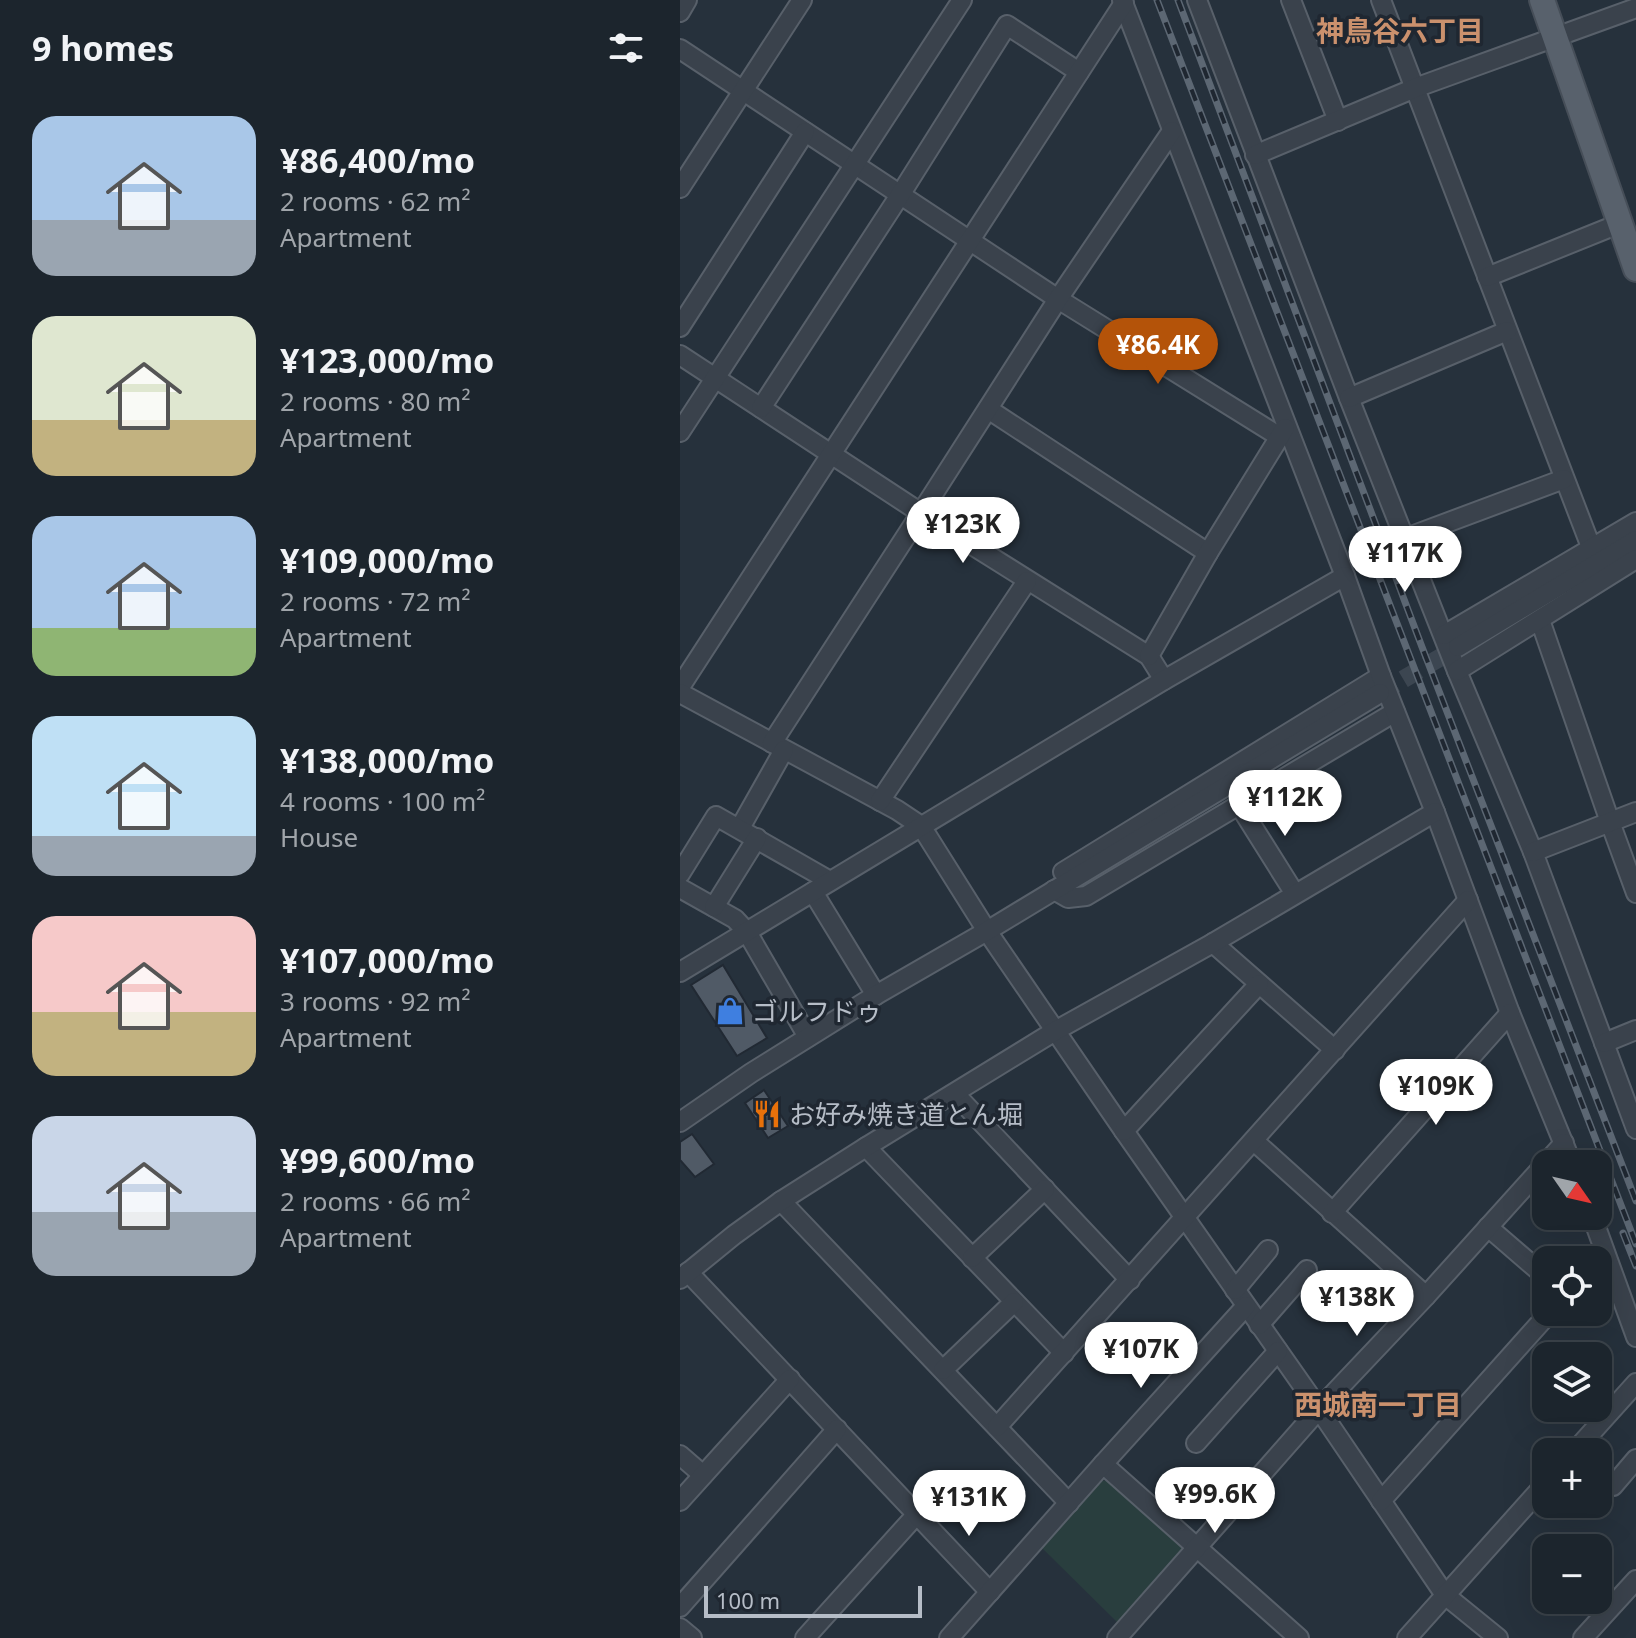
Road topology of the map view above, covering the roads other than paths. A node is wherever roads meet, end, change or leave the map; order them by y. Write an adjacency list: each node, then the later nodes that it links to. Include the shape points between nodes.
1 (687, 0): 10 (street)
2 (802, 0): 15 (street)
3 (962, 0): 20 (street)
4 (1197, 0): 19 (street)
5 (1291, 0): 16 (street)
6 (1381, 0): 14 (street)
7 (1542, 0): 11 (main road)
8 (1123, 2): 13 (street); 17 (street)
9 (1636, 8): 11 (street)
10 (680, 12)
11 (1555, 36): 14 (street); 23 (main road)
12 (680, 49): 15 (street)
13 (1079, 72): 22 (street, via 1007,25); 24 (street)
14 (1415, 88): 16 (street); 26 (street)
15 (745, 91): 18 (street); 21 (street)
16 (1338, 121): 19 (street)
17 (1172, 131): 27 (street); 35 (street)
18 (805, 132): 20 (street); 28 (street)
19 (1255, 155): 32 (street)
20 (854, 165): 22 (street); 31 (street)
21 (683, 177)
22 (900, 195): 24 (street); 33 (street)
23 (1621, 223): 25 (main road); 26 (street)
24 (971, 241): 27 (street); 37 (street)
25 (1636, 269)
26 (1487, 277): 29 (street)
27 (1058, 299): 34 (street); 35 (street)
28 (680, 327)
29 (1507, 331): 32 (street); 38 (street)
30 (680, 355): 31 (street)
31 (715, 378): 33 (street); 36 (street)
32 (1349, 398): 41 (street)
33 (761, 408): 37 (street)
34 (988, 409): 39 (street); 44 (street)
35 (1284, 431): 44 (street); 46 (street)
36 (680, 432)
37 (830, 453): 39 (street); 54 (street)
38 (1564, 479): 41 (street); 43 (street)
39 (921, 513): 47 (street); 57 (street)
40 (1636, 522): 43 (street)
41 (1406, 538): 49 (street)
42 (1636, 540): 49 (street)
43 (1591, 547): 49 (street)
44 (1208, 553): 50 (street)
45 (1636, 559): 48 (street)
46 (1345, 576): 52 (street); 53 (street)
47 (1027, 581): 50 (street); 58 (street)
48 (1540, 620): 51 (street); 62 (street)
49 (1451, 641): 51 (street)
50 (1149, 656): 52 (street)
51 (1457, 671): 66 (street)
52 (1164, 680): 63 (street)
53 (1380, 684): 56 (street); 70 (street, via 1067,868 1053,883)
54 (680, 687)
55 (680, 693): 57 (street)
56 (1395, 712): 59 (street); 60 (street)
57 (778, 746): 58 (street); 64 (street)
58 (880, 801): 63 (street)
59 (1239, 805): 70 (street, via 1086,896 1068,898); 73 (street)
60 (1435, 812): 73 (street); 74 (street)
61 (1636, 812): 62 (street)
62 (1610, 822): 66 (street); 72 (street)
63 (921, 826): 68 (street); 76 (street)
64 (740, 828): 65 (street); 67 (street, via 716,816)
65 (757, 838): 68 (street); 75 (street)
66 (1533, 852): 86 (street)
67 (680, 874)
68 (830, 881): 71 (street)
69 (680, 888): 75 (street)
70 (1054, 890): 76 (street)
71 (813, 892): 77 (street); 81 (street)
72 (1636, 893)
73 (1295, 894): 78 (street)
74 (1468, 900): 82 (street); 87 (street)
75 (714, 907): 77 (street)
76 (987, 931): 81 (street); 84 (street)
77 (747, 932): 79 (street); 85 (street)
78 (1213, 943): 80 (street); 84 (street)
79 (680, 972)
80 (1259, 984): 87 (street); 91 (street)
81 (876, 995): 85 (street)
82 (1510, 1013): 93 (street); 98 (street)
83 (1636, 1030): 86 (street)
84 (1055, 1031): 88 (street); 91 (street)
85 (808, 1037): 89 (street)
86 (1604, 1043): 90 (street)
87 (1335, 1050): 92 (street)
88 (955, 1094): 94 (street); 96 (street)
89 (680, 1122)
90 (1636, 1129)
91 (1124, 1131): 99 (street)
92 (1254, 1141): 98 (street); 99 (street)
93 (1564, 1143): 95 (street); 100 (street)
94 (866, 1147): 97 (street); 102 (street)
95 (1567, 1150)
96 (1045, 1189): 102 (street); 106 (street)
97 (781, 1201): 105 (street); 117 (street)
98 (1332, 1213): 109 (street)
99 (1185, 1217): 106 (street); 108 (street)
100 (1488, 1227): 103 (street); 109 (street)
101 (1268, 1250): 108 (street)
102 (972, 1258): 110 (street)
103 (1532, 1265)
104 (1307, 1270): 112 (street)
105 (684, 1275): 118 (street)
106 (1130, 1280): 116 (street)
107 (1612, 1281): 114 (street)
108 (1235, 1290): 111 (street)
109 (1426, 1296): 120 (street)
110 (1014, 1302): 116 (street); 117 (street)
111 (1246, 1306): 112 (street); 127 (street)
112 (1259, 1325): 115 (street)
113 (1537, 1326): 132 (street)
114 (1636, 1337)
115 (1278, 1351): 120 (street); 124 (street)
116 (1064, 1353): 121 (street)
117 (943, 1370): 121 (street)
118 (790, 1379): 122 (street); 128 (street)
119 (1636, 1383): 123 (street)
120 (1319, 1409): 132 (street); 135 (street)
121 (997, 1427): 133 (street)
122 (837, 1429): 134 (street); 139 (street)
123 (1587, 1438)
124 (1196, 1443)
125 (680, 1455): 128 (street)
126 (1636, 1459): 129 (street)
127 (1103, 1464): 133 (street); 135 (street)
128 (703, 1475): 131 (street)
129 (1613, 1486)
130 (1532, 1499): 138 (street)
131 (680, 1501)
132 (1381, 1501): 138 (street)
133 (1069, 1503): 137 (street)
134 (917, 1514): 137 (street); 144 (street)
135 (1197, 1547): 141 (street); 142 (street)
136 (1636, 1580): 148 (street)
137 (990, 1592): 145 (street)
138 (1445, 1595): 146 (street); 147 (street)
139 (680, 1607)
140 (680, 1628): 143 (street)
141 (1287, 1634)
142 (1118, 1637)
143 (692, 1638)
144 (805, 1638)
145 (949, 1638)
146 (1407, 1638)
147 (1498, 1638)
148 (1583, 1638)

